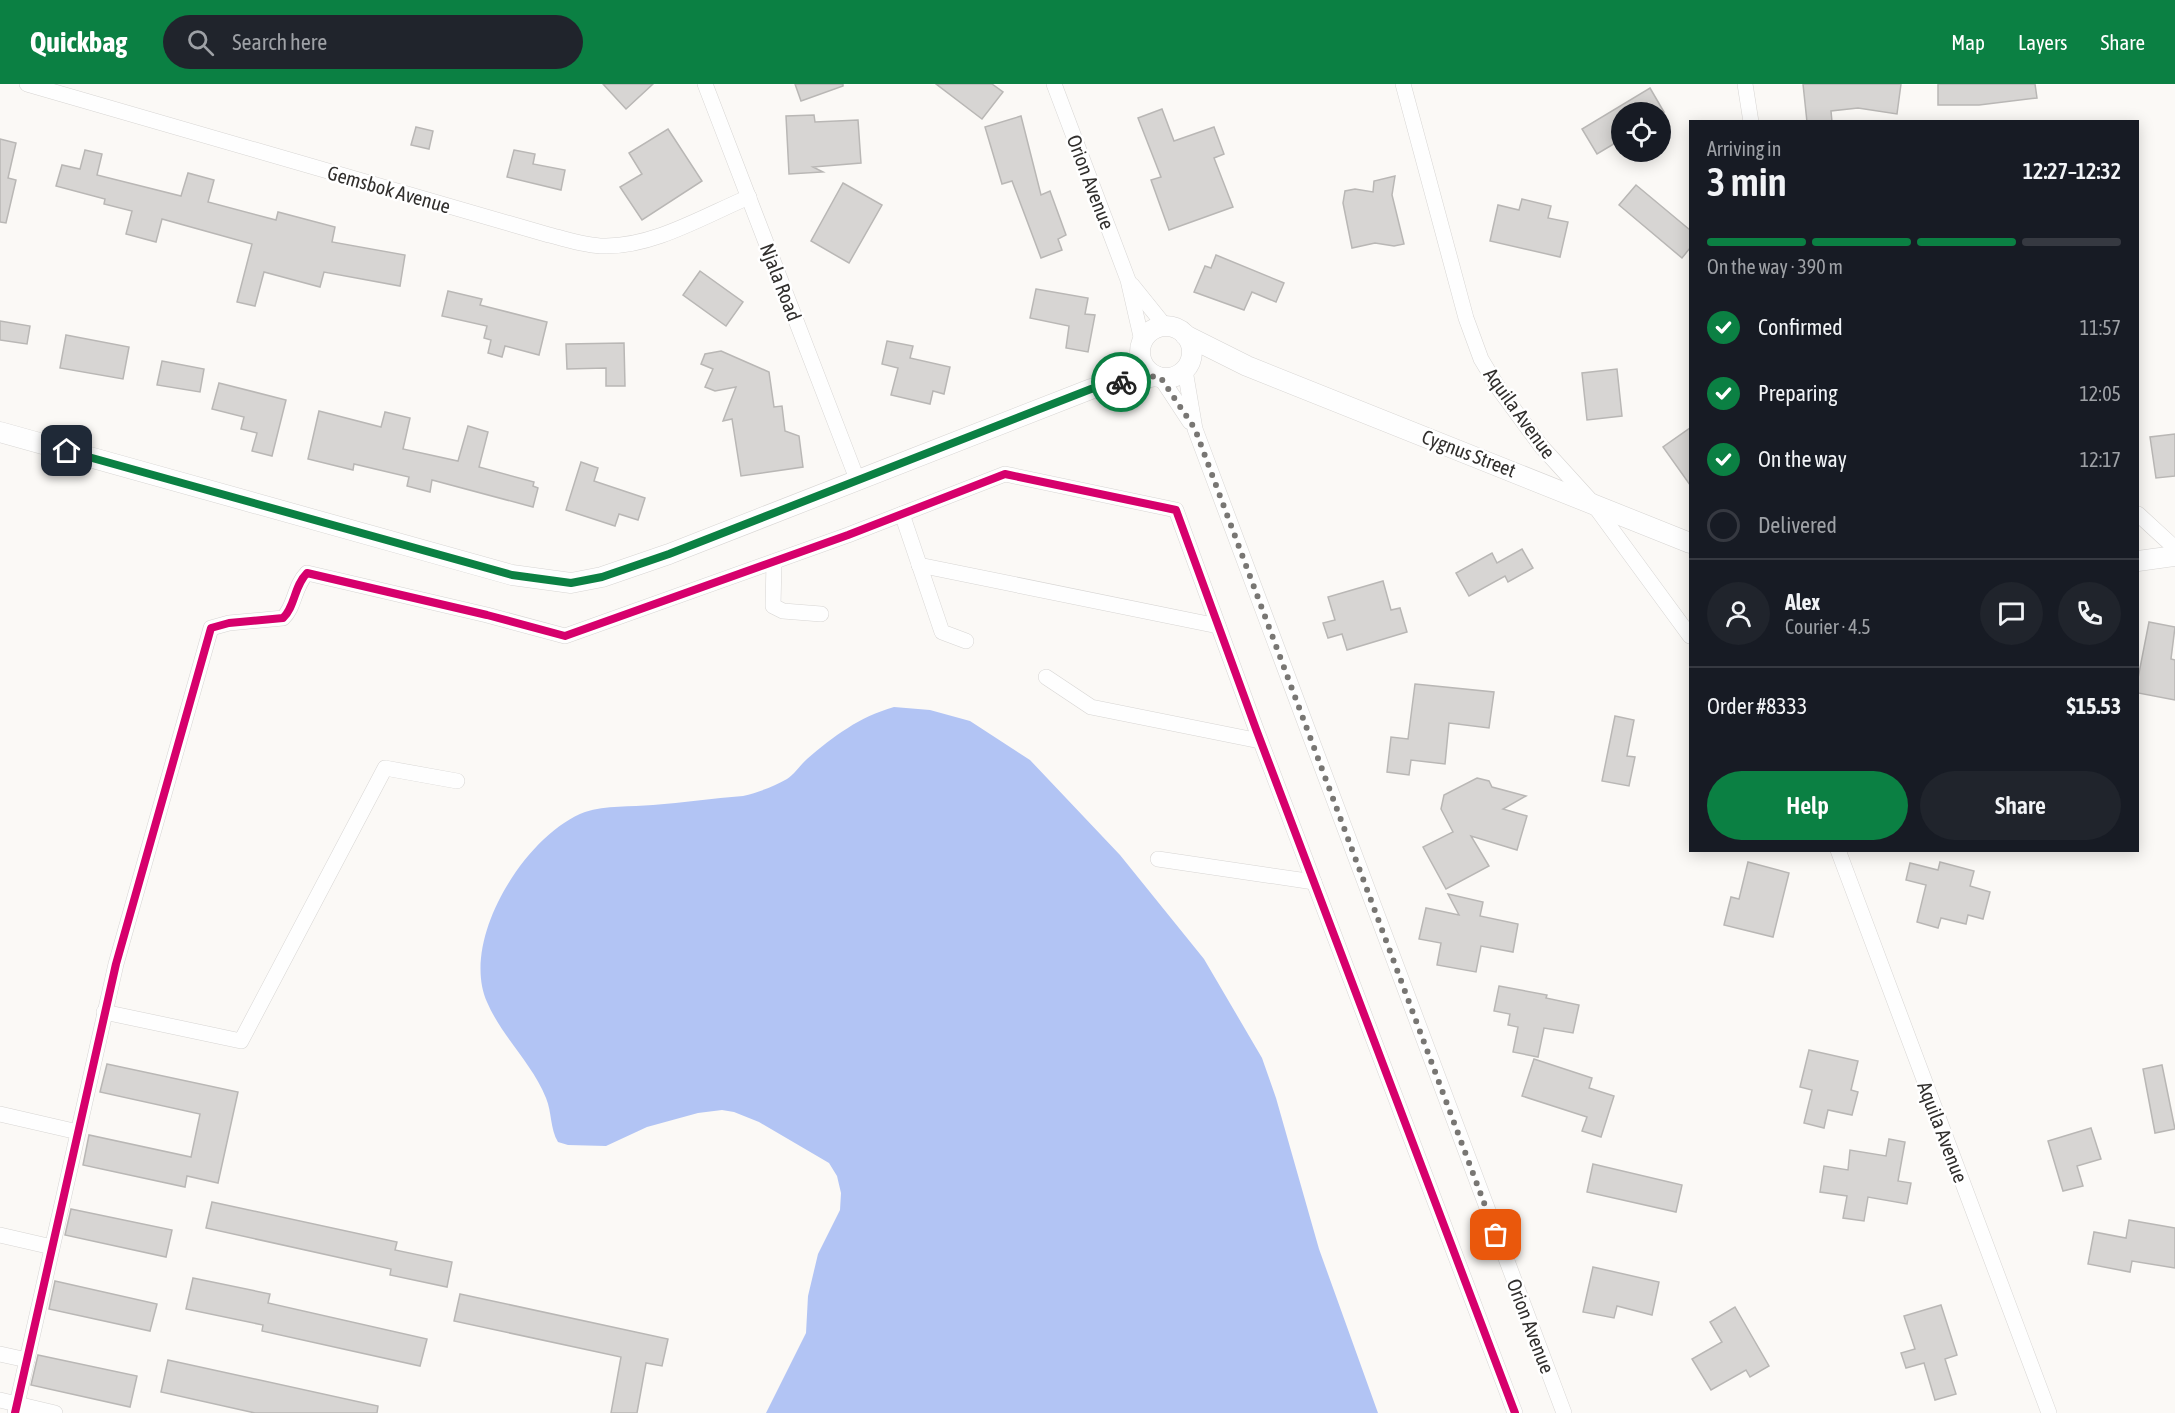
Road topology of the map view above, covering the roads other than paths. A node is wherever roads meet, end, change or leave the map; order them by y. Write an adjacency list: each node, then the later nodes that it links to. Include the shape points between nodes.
1 (27, 84): 7 (street, Gemsbok Avenue, via 549,236 601,246 649,238)
2 (705, 84): 7 (street, Njala Road)
3 (1054, 84): 8 (street, Orion Avenue)
4 (1403, 84): 19 (street, Aquila Avenue, via 1481,359 1541,446)
5 (1745, 84): 6 (street)
6 (1751, 120)
7 (749, 197): 18 (street, Njala Road)
8 (1128, 280): 9 (street, Orion Avenue); 11 (street, Orion Avenue)
9 (1165, 326): 10 (street); 11 (street, via 1151,331)
10 (1185, 335): 12 (street, Cygnus Street); 13 (street, via 1192,349)
11 (1141, 346): 14 (street, via 1143,365); 15 (street, via 1126,365)
12 (1247, 366): 13 (street, Cygnus Street, via 1219,361); 19 (street, Cygnus Street)
13 (1187, 367): 14 (street, via 1174,377); 16 (street, Orion Avenue)
14 (1158, 377): 15 (street); 16 (street, Orion Avenue)
15 (1091, 389): 18 (street)
16 (1195, 429): 49 (street, Orion Avenue)
17 (0, 432): 18 (street, via 512,575 571,583 602,577 669,554)
18 (857, 479)
19 (1591, 501): 22 (street, Cygnus Street); 30 (street, Aquila Avenue)
20 (902, 514): 26 (street); 27 (street); 29 (street, via 1005,474 1176,510)
21 (2139, 515): 23 (street)
22 (1689, 543)
23 (2175, 548)
24 (2175, 556): 25 (street)
25 (2139, 561)
26 (774, 562): 28 (street, via 774,606 783,611); 38 (street, via 566,636 307,573 298,581 287,614 282,618 211,628)
27 (920, 566): 29 (street); 31 (street, via 942,632)
28 (821, 614)
29 (1218, 626): 33 (street)
30 (1689, 635)
31 (966, 641)
32 (1046, 677): 33 (street, via 1091,707)
33 (1260, 741): 37 (street)
34 (457, 780): 38 (street, via 385,768 241,1041)
35 (1839, 852): 50 (street, Aquila Avenue)
36 (1158, 859): 37 (street)
37 (1314, 882): 48 (street)
38 (104, 1012): 40 (street)
39 (0, 1114): 40 (street)
40 (78, 1132): 42 (street)
41 (0, 1235): 42 (street)
42 (52, 1247): 44 (street)
43 (0, 1354): 44 (street)
44 (27, 1360): 46 (street)
45 (0, 1400): 46 (street)
46 (16, 1408): 47 (street)
47 (55, 1413)
48 (1515, 1413)
49 (1564, 1413)
50 (2049, 1413)

